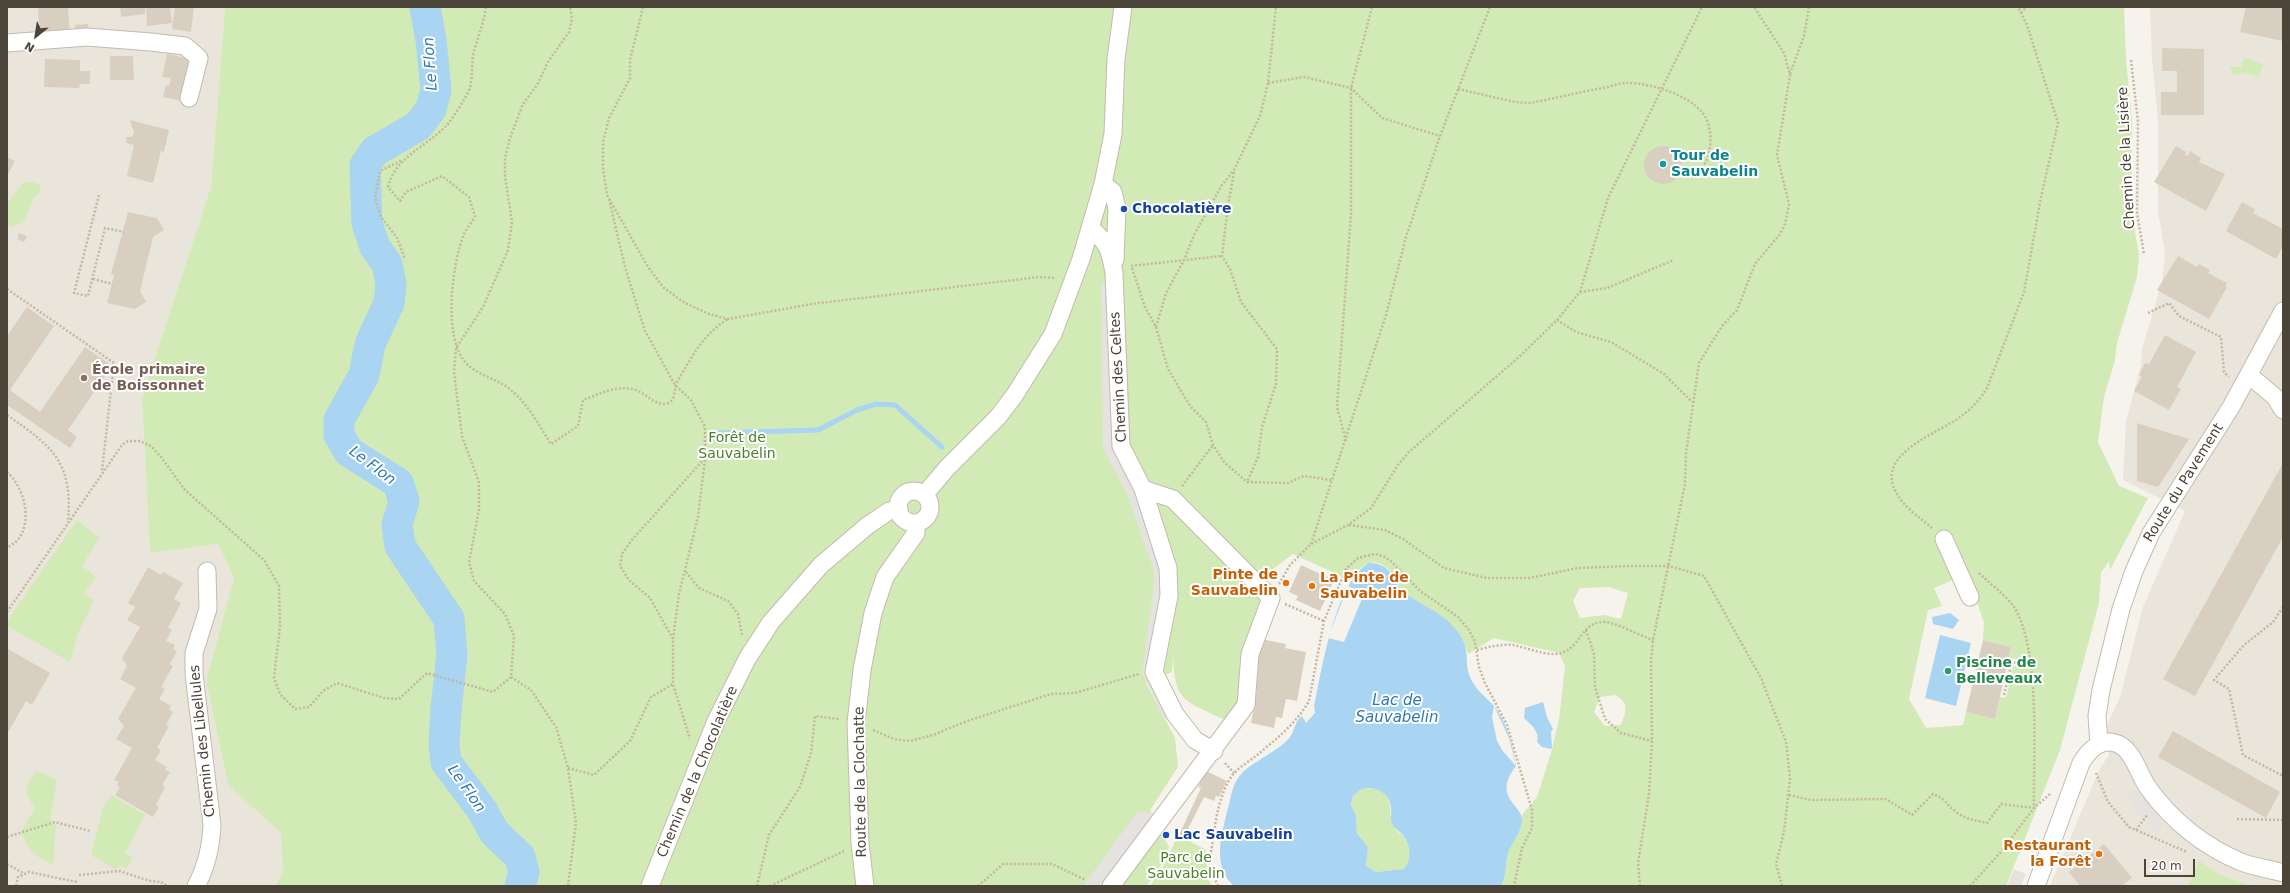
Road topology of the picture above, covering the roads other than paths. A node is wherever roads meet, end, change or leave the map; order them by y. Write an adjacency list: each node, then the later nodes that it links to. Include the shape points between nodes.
1 (1123, 7): 4 (street, via 1116,59 1113,134)
2 (7, 43): 3 (street, via 87,37 185,46 199,58)
3 (189, 98)
4 (1103, 184): 5 (street); 6 (street, Chemin des Celtes, via 1112,192 1117,208)
5 (1090, 228): 6 (street, Chemin des Celtes, via 1100,236 1110,250); 11 (street, via 1054,334 998,417)
6 (1114, 279): 10 (street, Chemin des Celtes, via 1121,446)
7 (2283, 312): 8 (street, Route du Pavement)
8 (2249, 375): 9 (street, via 2275,397); 17 (street, Route du Pavement, via 2151,533 2134,571 2121,609 2101,690 2098,716)
9 (2283, 410)
10 (1143, 489): 18 (street, Chemin des Celtes, via 1168,568 1169,596 1154,672 1175,714 1194,740); 18 (street, via 1173,499 1271,598 1250,654 1246,705)
11 (924, 495): 12 (street, via 913,492 907,494 899,503); 13 (street, via 930,503 930,512 924,520)
12 (899, 509): 13 (street, via 902,517 908,522); 21 (street, Chemin de la Chocolatière, via 889,511 867,526 821,566 771,622 747,659 716,721)
13 (916, 523): 22 (street, Route de la Clochatte, via 916,533 885,577 873,613 862,670 856,724 860,843)
14 (1944, 539): 16 (street)
15 (207, 571): 20 (street, Chemin des Libellules, via 208,609 194,653 194,674 212,825 211,848)
16 (1970, 597)
17 (2099, 744): 19 (street, via 2109,742 2124,748 2148,788 2176,821 2202,841 2242,862); 24 (street, via 2089,751 2081,763)
18 (1214, 751): 23 (street)
19 (2283, 873)
20 (196, 886)
21 (650, 886)
22 (865, 886)
23 (1111, 886)
24 (2036, 886)

